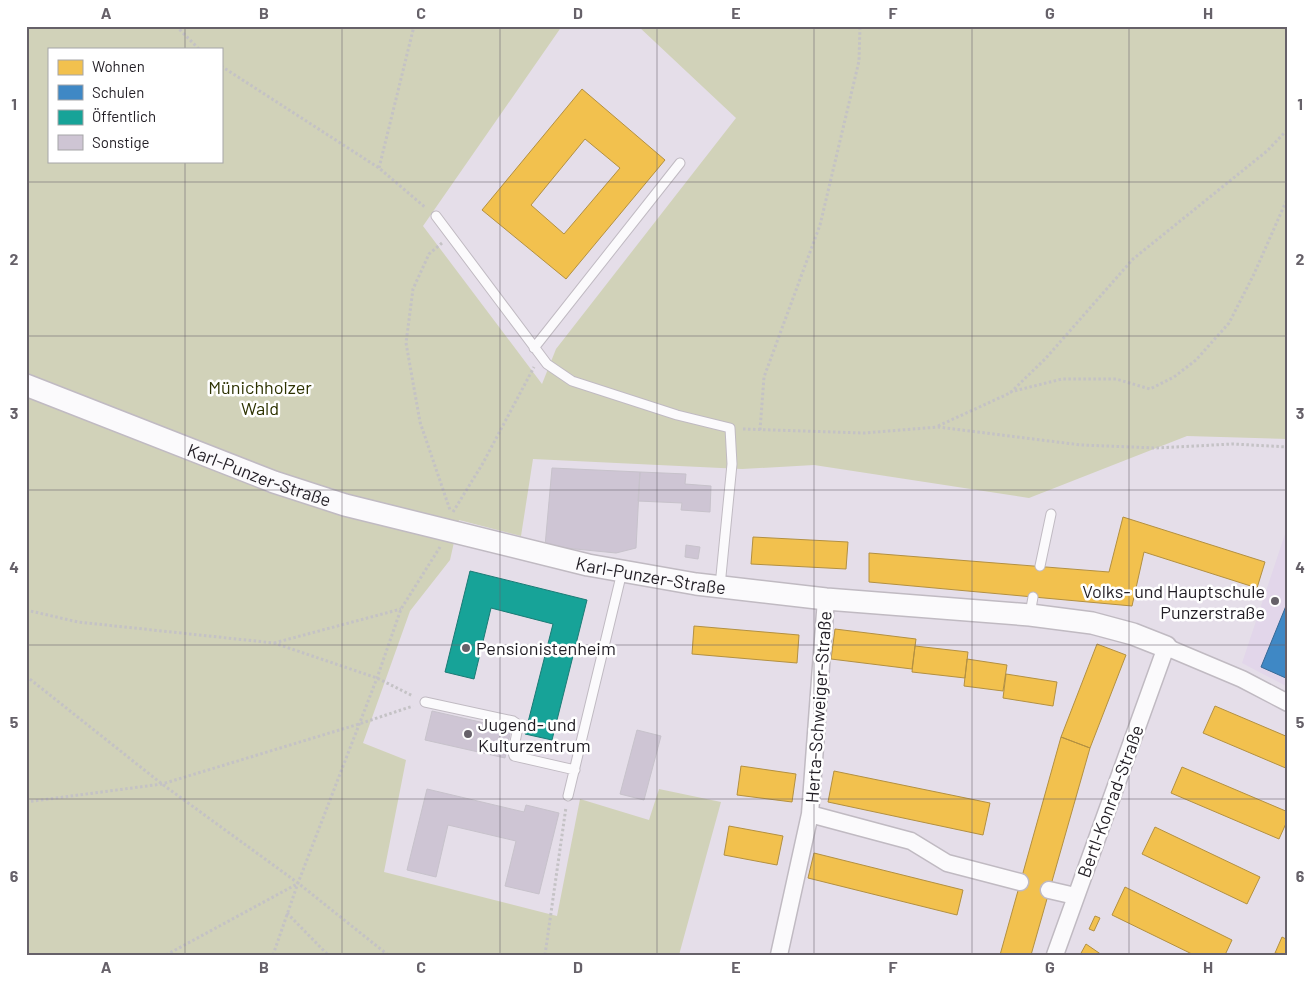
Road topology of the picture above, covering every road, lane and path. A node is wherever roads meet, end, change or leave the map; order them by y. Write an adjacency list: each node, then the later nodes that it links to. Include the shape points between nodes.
1 (176, 26): 4 (path)
2 (414, 26): 8 (path)
3 (860, 26): 18 (path, via 859,61 820,225 764,376)
4 (198, 48)
5 (222, 67): 8 (path)
6 (1288, 129): 15 (path, via 1267,151 1133,259 1046,358)
7 (680, 163): 12 (lane)
8 (378, 168): 10 (path)
9 (1288, 197): 15 (path, via 1229,323 1196,360 1174,377 1150,389 1116,379 1062,379)
10 (436, 216): 11 (lane)
11 (450, 236): 12 (lane); 13 (path, via 429,254 412,289 406,343 420,422 451,515)
12 (534, 348): 13 (lane)
13 (540, 357): 17 (lane, via 572,381)
14 (26, 385): 21 (street, Karl-Punzer-Straße, via 274,482 345,505)
15 (1010, 393): 16 (path)
16 (938, 427): 18 (path, via 864,433); 19 (path, via 1081,445 1156,448 1233,444)
17 (730, 428): 18 (path); 24 (lane, via 732,464)
18 (760, 430)
19 (1288, 446)
20 (1051, 514): 22 (lane)
21 (450, 532): 23 (street, Karl-Punzer-Straße); 26 (path)
22 (1040, 566)
23 (622, 572): 24 (street, Karl-Punzer-Straße); 35 (lane)
24 (720, 586): 25 (street, Karl-Punzer-Straße)
25 (826, 599): 29 (street, Karl-Punzer-Straße, via 1032,606); 39 (street, Herta-Schweiger-Straße)
26 (401, 609): 28 (path); 31 (path)
27 (26, 610): 28 (path, via 78,622)
28 (274, 643): 31 (path)
29 (1166, 647): 33 (street, Karl-Punzer-Straße); 43 (street, Bertl-Konrad-Straße)
30 (26, 676): 36 (path)
31 (377, 678): 32 (path); 34 (path)
32 (425, 702): 34 (path); 35 (lane, via 513,721 518,728 514,756)
33 (1288, 702)
34 (359, 724): 36 (path); 41 (path)
35 (575, 770): 37 (lane)
36 (162, 784): 38 (path); 41 (path)
37 (568, 796): 49 (path)
38 (26, 802)
39 (810, 814): 40 (street, Herta-Schweiger-Straße, via 911,841 946,863); 50 (street, Herta-Schweiger-Straße)
40 (1020, 882)
41 (298, 883): 44 (path); 45 (path); 48 (path)
42 (1049, 890): 43 (street)
43 (1075, 896): 51 (street, Bertl-Konrad-Straße)
44 (287, 913): 46 (path); 47 (path)
45 (166, 955)
46 (272, 955)
47 (328, 955)
48 (388, 955)
49 (545, 955)
50 (778, 955)
51 (1055, 955)

